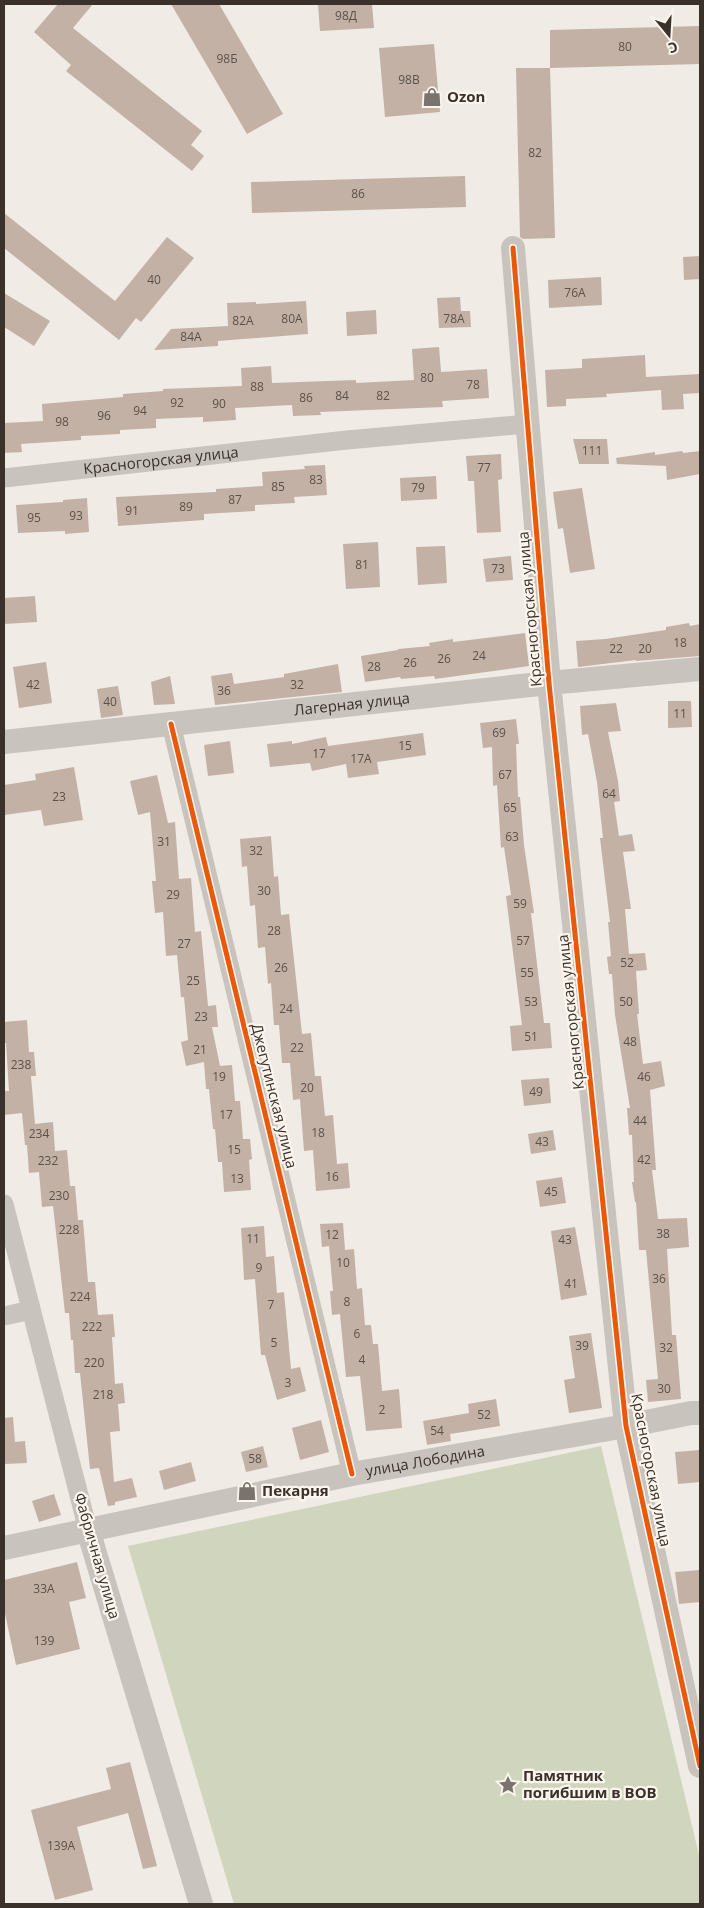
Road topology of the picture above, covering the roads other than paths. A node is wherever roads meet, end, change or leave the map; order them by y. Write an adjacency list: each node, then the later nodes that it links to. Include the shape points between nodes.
1 (513, 248): 2 (street, Красногорская улица)
2 (528, 424): 3 (street, Красногорская улица, via 347,440); 5 (street, Красногорская улица)
3 (4, 478)
4 (700, 669): 5 (street, Лагерная улица)
5 (549, 683): 6 (street, Лагерная улица); 12 (street, Красногорская улица)
6 (171, 724): 7 (street, Лагерная улица); 13 (street, Джегутинская улица)
7 (4, 742)
8 (4, 1204): 9 (street, Фабричная улица)
9 (31, 1310): 10 (street); 14 (street, Фабричная улица)
10 (4, 1316)
11 (700, 1413): 12 (street, улица Лободина)
12 (626, 1426): 13 (street, улица Лободина); 16 (street, Красногорская улица)
13 (352, 1474): 14 (street, улица Лободина)
14 (88, 1530): 15 (street, улица Лободина); 17 (street, Фабричная улица)
15 (4, 1548)
16 (700, 1766)
17 (201, 1904)

